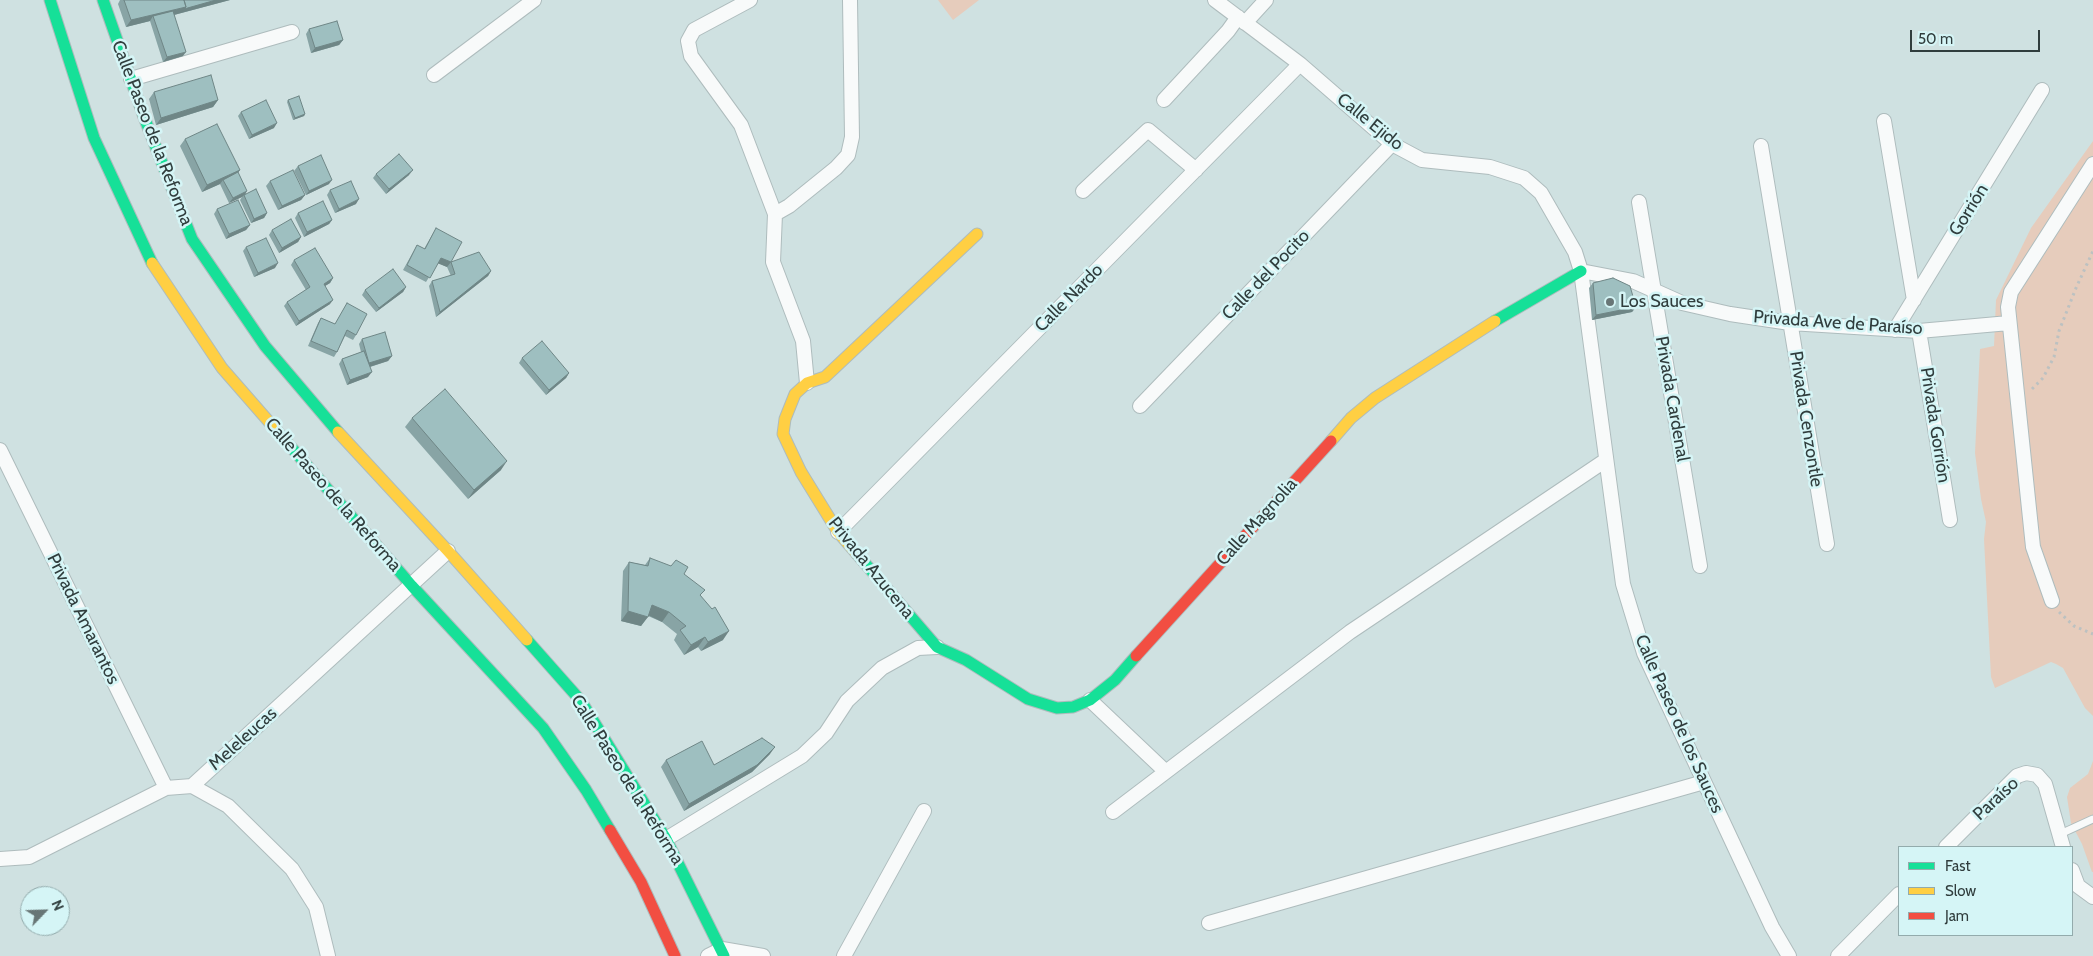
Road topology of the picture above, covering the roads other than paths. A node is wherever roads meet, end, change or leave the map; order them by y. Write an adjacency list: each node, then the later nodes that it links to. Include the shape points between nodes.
1 (50, 0): 40 (main road, Calle Paseo de la Reforma, via 94,138 149,258 222,368)
2 (103, 0): 12 (main road, Calle Paseo de la Reforma)
3 (534, 0): 11 (street)
4 (750, 0): 22 (street, via 694,30 688,41 691,56 741,125)
5 (850, 0): 22 (street, via 852,137 848,155 790,206)
6 (1215, 0): 8 (street)
7 (1266, 0): 8 (street)
8 (1242, 20): 10 (street, Calle Ejido); 14 (street)
9 (292, 32): 12 (street)
10 (1300, 64): 16 (street, Calle Ejido); 19 (street, Calle Nardo)
11 (434, 75)
12 (131, 79): 38 (main road, Calle Paseo de la Reforma, via 192,239 265,346)
13 (2042, 90): 26 (street, Gorrión)
14 (1164, 100)
15 (1884, 121): 26 (street)
16 (1392, 144): 24 (street, Calle Ejido, via 1422,160 1490,167 1524,178 1541,193 1575,252); 32 (street, Calle del Pocito)
17 (1761, 146): 27 (street, Privada Cenzontle)
18 (2093, 164): 28 (street, via 2011,292)
19 (1196, 170): 20 (street, via 1148,130); 36 (street, Calle Nardo)
20 (1083, 191)
21 (1639, 202): 25 (street, Privada Cardenal)
22 (775, 214): 31 (street, via 773,262 803,341)
23 (977, 234): 31 (main road, via 825,377)
24 (1581, 271): 25 (street, Privada Ave de Paraíso, via 1633,281); 34 (street, Calle Paseo de los Sauces); 43 (main road, Calle Magnolia, via 1455,345 1375,398 1351,418 1115,680)
25 (1654, 289): 27 (street, Privada Ave de Paraíso, via 1682,303); 39 (street, Privada Cardenal)
26 (1914, 300): 29 (street, Gorrión)
27 (1790, 323): 29 (street, Privada Ave de Paraíso); 37 (street, Privada Cenzontle)
28 (2009, 323): 30 (street, Privada Ave de Paraíso); 41 (street, via 2033,547)
29 (1895, 330): 30 (street, Privada Ave de Paraíso)
30 (1919, 331): 35 (street, Privada Gorrión)
31 (807, 383): 36 (main road, Privada Azucena, via 795,394 783,434 801,472)
32 (1140, 406)
33 (0, 450): 47 (street, Privada Amarantos)
34 (1606, 460): 44 (street, via 1350,632); 45 (street, Calle Paseo de los Sauces, via 1623,584 1644,653)
35 (1950, 520)
36 (838, 532): 42 (main road, Privada Azucena)
37 (1827, 544)
38 (448, 551): 40 (street, Meleleucas); 51 (main road, Calle Paseo de la Reforma, via 582,701)
39 (1700, 566)
40 (412, 586): 46 (street, Meleleucas); 61 (main road, Calle Paseo de la Reforma, via 543,728 586,790 641,882)
41 (2052, 601)
42 (937, 647): 43 (main road, Calle Magnolia, via 966,660 1028,699 1058,708); 51 (street, via 918,648 882,668 847,701 826,734 802,756)
43 (1090, 700): 44 (street)
44 (1165, 772): 49 (street)
45 (1704, 782): 58 (street); 65 (street, Calle Paseo de los Sauces, via 1772,927)
46 (192, 786): 47 (street); 60 (street, via 228,806 292,869 316,907)
47 (166, 788): 54 (street, via 30,857)
48 (924, 811): 64 (street)
49 (1113, 812)
50 (2093, 819): 52 (lane)
51 (666, 838): 59 (main road, Calle Paseo de la Reforma)
52 (2060, 841): 53 (street, Paraíso, via 2045,784 2037,775 2026,773 2016,776)
53 (1947, 846)
54 (0, 860)
55 (2073, 873): 57 (street, via 2078,886)
56 (1898, 895): 66 (street)
57 (2093, 898)
58 (1209, 923)
59 (723, 952): 62 (street); 63 (street)
60 (328, 956)
61 (675, 956)
62 (708, 956)
63 (763, 956)
64 (844, 956)
65 (1789, 956)
66 (1838, 956)

